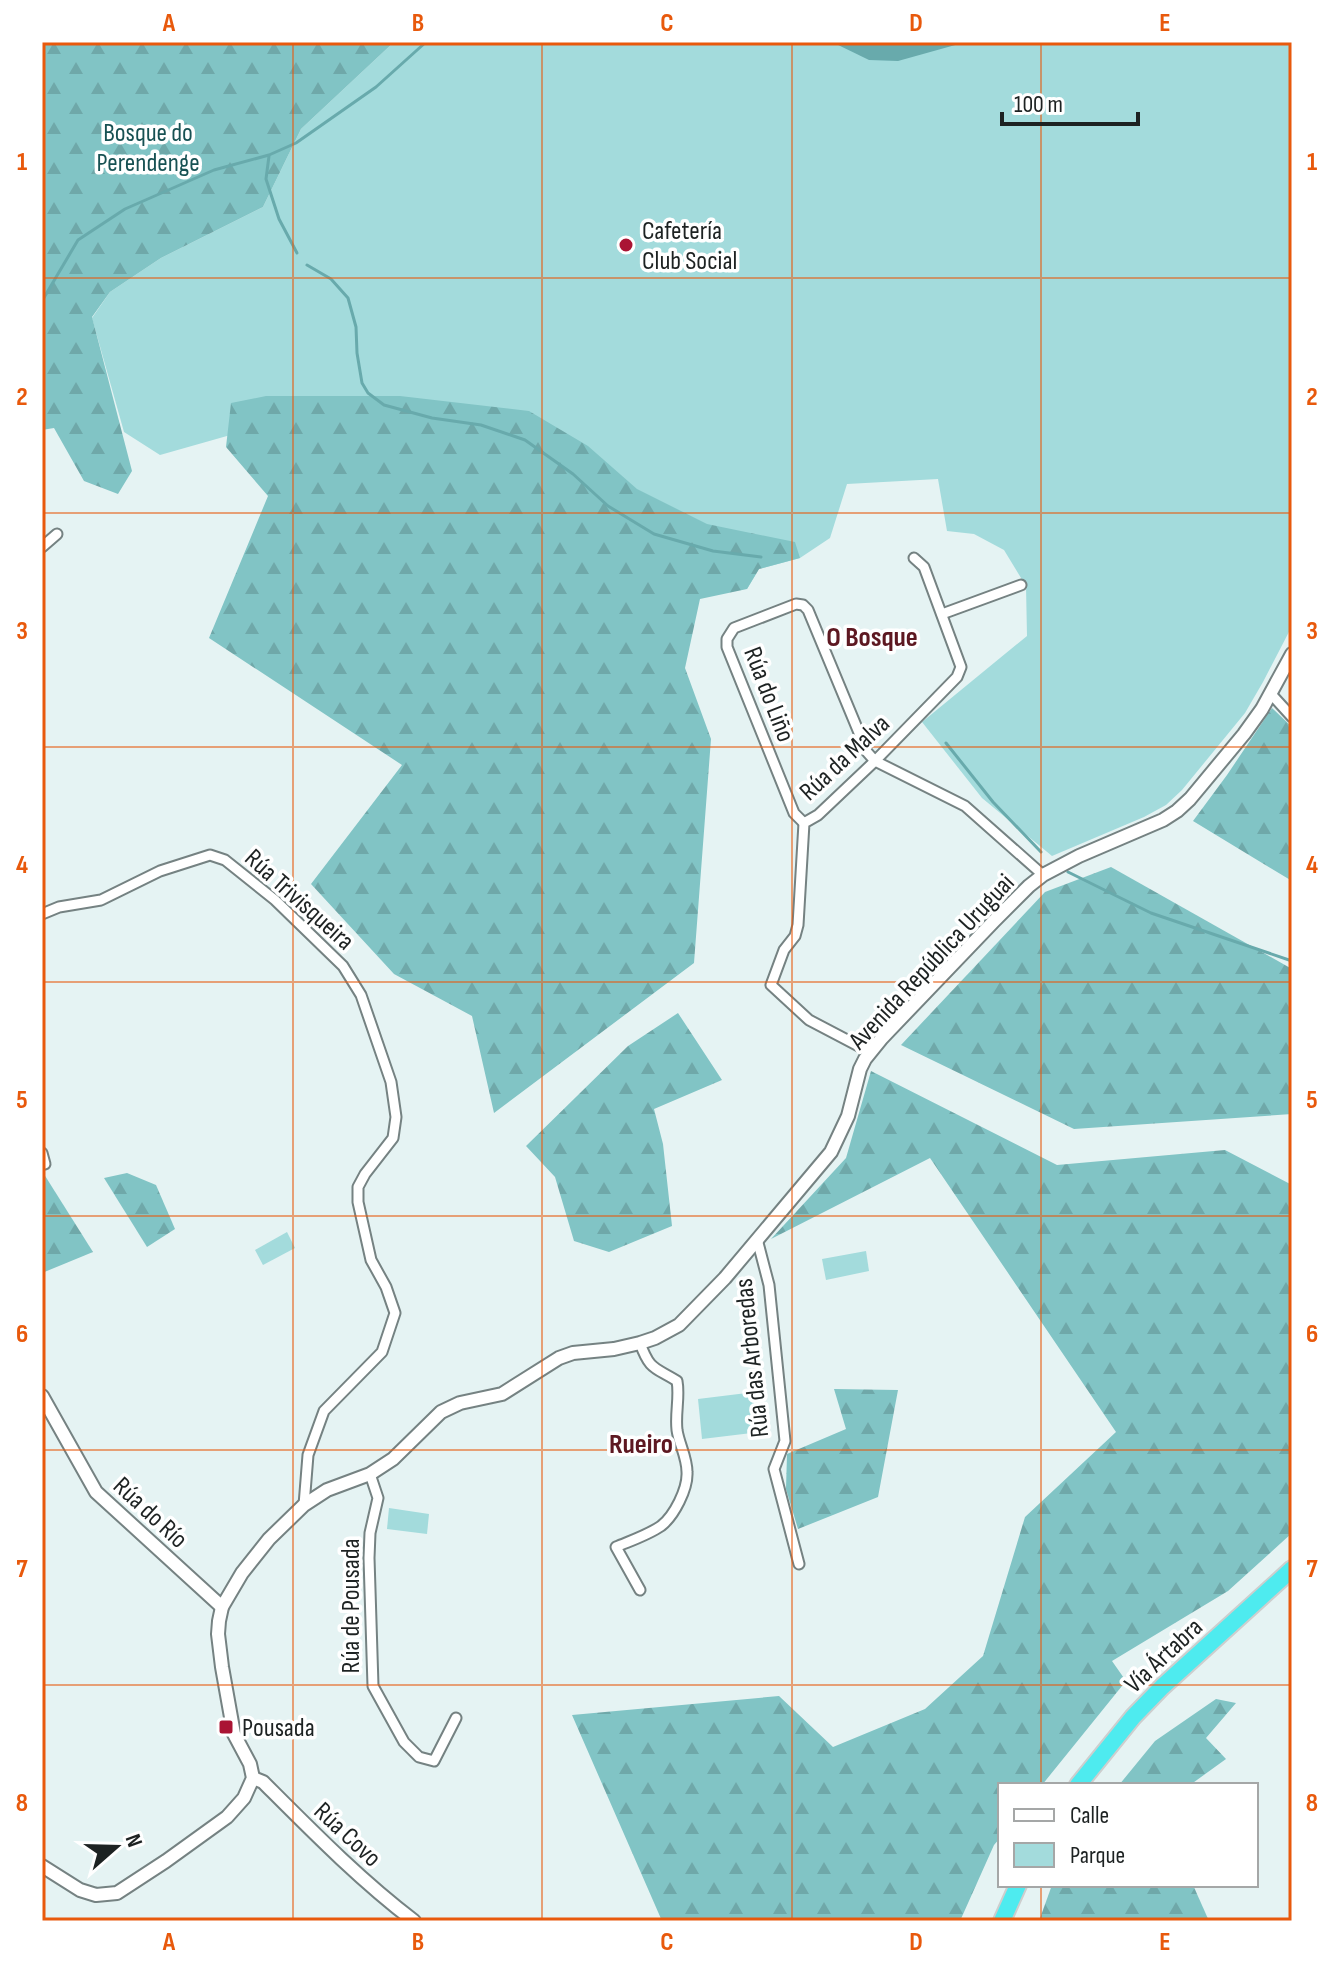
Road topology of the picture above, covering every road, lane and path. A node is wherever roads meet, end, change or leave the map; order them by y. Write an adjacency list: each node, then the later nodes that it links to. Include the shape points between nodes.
1 (57, 534): 2 (street)
2 (42, 547)
3 (914, 558): 5 (street, Rúa da Malva, via 924,567)
4 (1021, 585): 5 (street)
5 (942, 614): 9 (street, Rúa da Malva, via 961,667 957,677)
6 (1292, 654): 7 (street, Avenida República Uruguai)
7 (1271, 694): 8 (street); 11 (street, Avenida República Uruguai, via 1244,734 1177,811)
8 (1292, 717)
9 (875, 761): 10 (street, Rúa da Malva); 10 (street, Rúa do Liño, via 803,605 734,628 727,647 794,813); 11 (street, via 965,806)
10 (804, 823): 13 (street, Rúa da Malva, via 798,925 771,985 809,1020)
11 (1043, 875): 13 (street, Avenida República Uruguai)
12 (42, 914): 20 (street, Rúa Trivisqueira, via 101,900 160,871 210,855 225,860 275,900 343,966 361,995 391,1082 396,1117 393,1138 358,1187 358,1202 371,1260 395,1313 382,1352 324,1411 308,1455)
13 (870, 1052): 16 (street, Avenida República Uruguai, via 831,1152)
14 (42, 1153): 15 (street)
15 (45, 1164)
16 (757, 1239): 17 (street, Avenida República Uruguai, via 679,1325); 21 (street, Rúa das Arboredas, via 769,1285 785,1441 774,1469)
17 (640, 1343): 19 (street, Avenida República Uruguai, via 573,1353 502,1394 441,1412); 23 (street, via 650,1365 677,1381 677,1433 687,1474 678,1504 662,1525 616,1547)
18 (42, 1396): 24 (street, Rúa do Río, via 96,1492)
19 (370, 1474): 20 (street, Avenida República Uruguai); 25 (street, Rúa de Pousada, via 378,1498 369,1558 373,1686 404,1742 419,1757 434,1761)
20 (304, 1505): 24 (street, Avenida República Uruguai, via 269,1539)
21 (799, 1564)
22 (1292, 1569): 27 (highway, Vía Ártabra, via 1133,1717)
23 (640, 1590)
24 (222, 1607): 26 (street, Avenida República Uruguai, via 218,1634 228,1707)
25 (456, 1718)
26 (253, 1778): 28 (street, via 227,1817 117,1893 80,1890); 30 (street, Rúa Covo)
27 (1080, 1783)
28 (42, 1866)
29 (1017, 1887): 31 (highway)
30 (414, 1921)
31 (1002, 1921)

